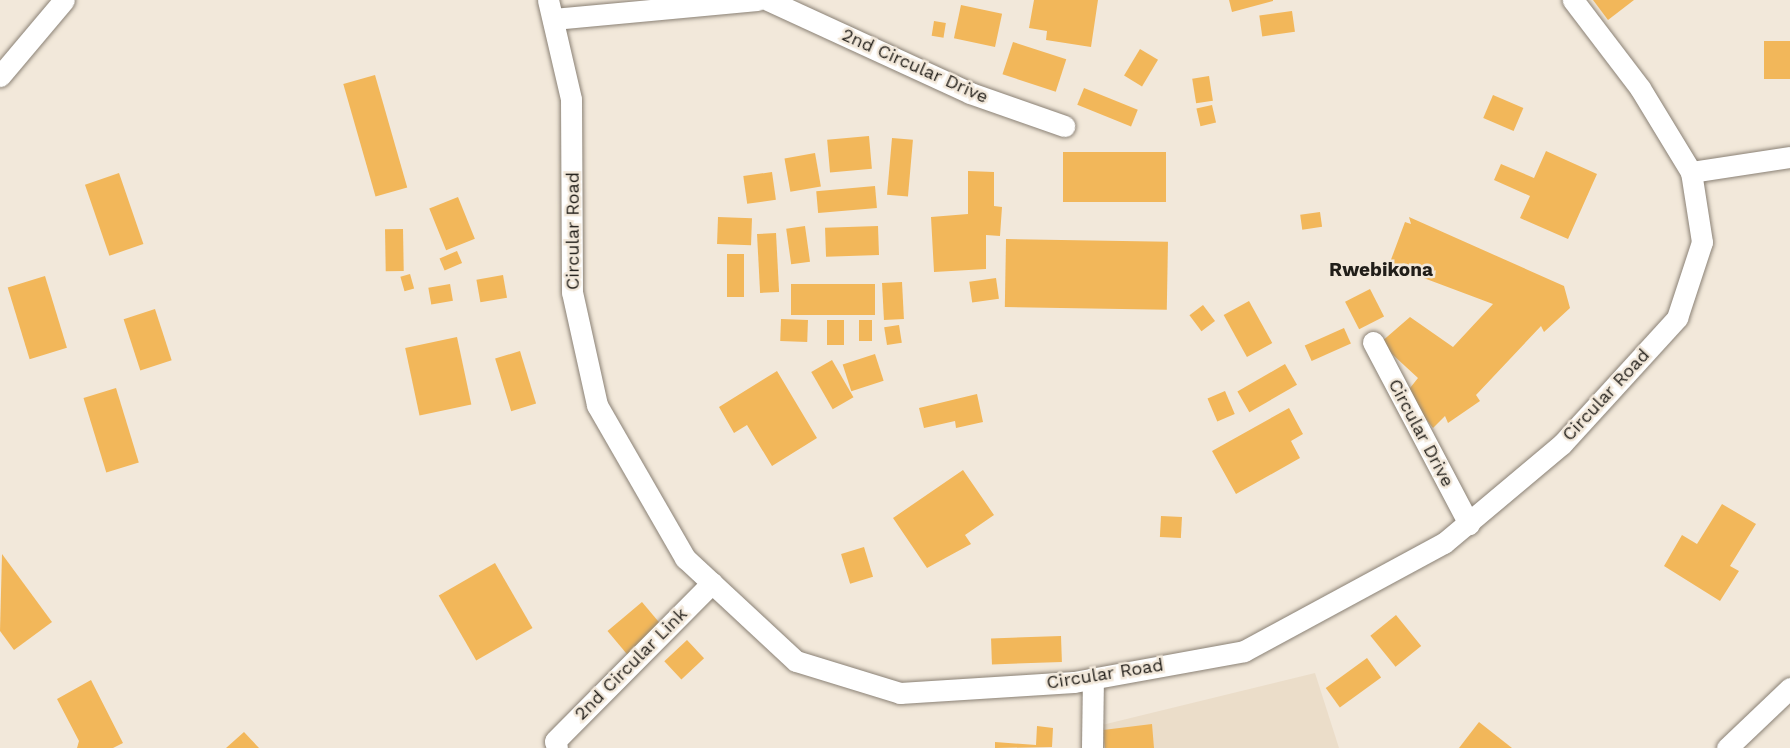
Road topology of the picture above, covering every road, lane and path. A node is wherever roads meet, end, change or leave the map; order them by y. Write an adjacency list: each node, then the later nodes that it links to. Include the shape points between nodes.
1 (64, 0): 6 (street)
2 (757, 0): 5 (street)
3 (768, 0): 7 (street, 2nd Circular Drive, via 970,93)
4 (1573, 0): 9 (street, Circular Road, via 1640,88)
5 (551, 10): 12 (street, Circular Road, via 571,99 572,292 597,405 685,558)
6 (0, 76)
7 (1064, 126)
8 (1790, 157): 9 (street)
9 (1691, 172): 11 (street, Circular Road, via 1702,242 1677,318 1562,443)
10 (1373, 342): 11 (street, Circular Drive)
11 (1469, 524): 13 (street, Circular Road, via 1335,606 1244,651)
12 (712, 583): 13 (street, Circular Road, via 796,660 900,694); 15 (street, 2nd Circular Link, via 555,741)
13 (1093, 678): 16 (street)
14 (1790, 688): 17 (street)
15 (557, 748)
16 (1092, 748)
17 (1727, 748)

